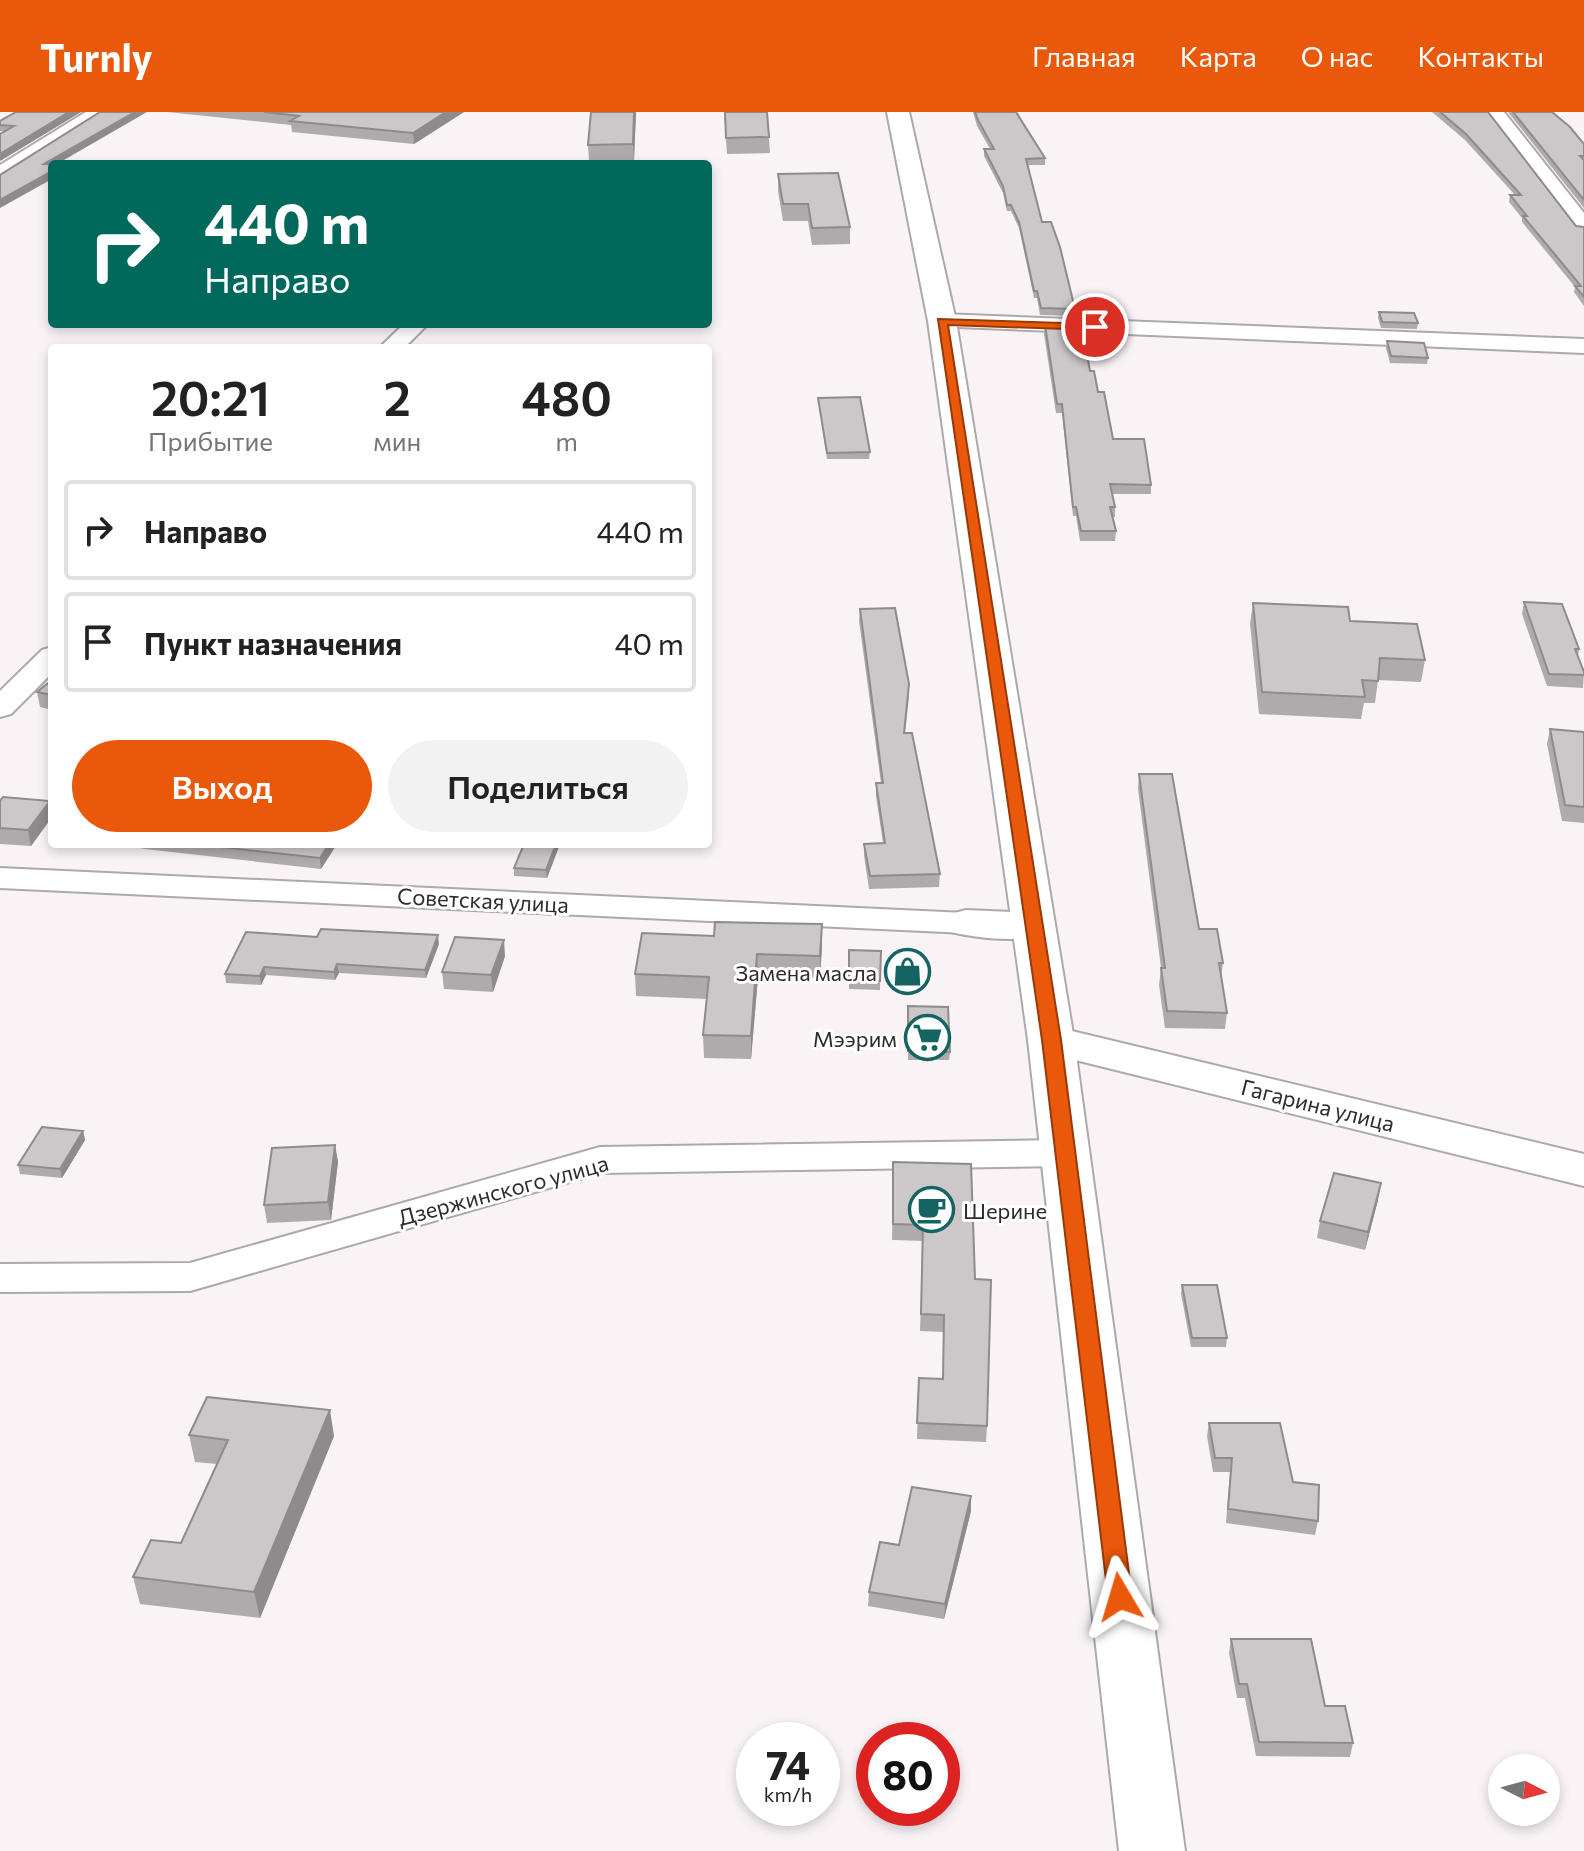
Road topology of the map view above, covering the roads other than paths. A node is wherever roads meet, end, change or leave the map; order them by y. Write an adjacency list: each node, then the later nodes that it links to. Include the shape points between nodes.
1 (99, 112): 4 (street)
2 (898, 112): 6 (main road)
3 (1494, 112): 5 (street)
4 (0, 173)
5 (1584, 226)
6 (942, 321): 9 (street); 14 (main road)
7 (413, 328): 8 (street)
8 (395, 344)
9 (1584, 346)
10 (48, 660): 11 (street)
11 (0, 708)
12 (0, 878): 13 (street, Советская улица)
13 (966, 923): 14 (main road)
14 (1033, 926): 15 (main road)
15 (1051, 1040): 16 (main road); 17 (main road, Гагарина улица)
16 (1063, 1153): 18 (street, Дзержинского улица, via 600,1160 190,1277); 19 (main road)
17 (1584, 1170)
18 (0, 1278)
19 (1152, 1851)

